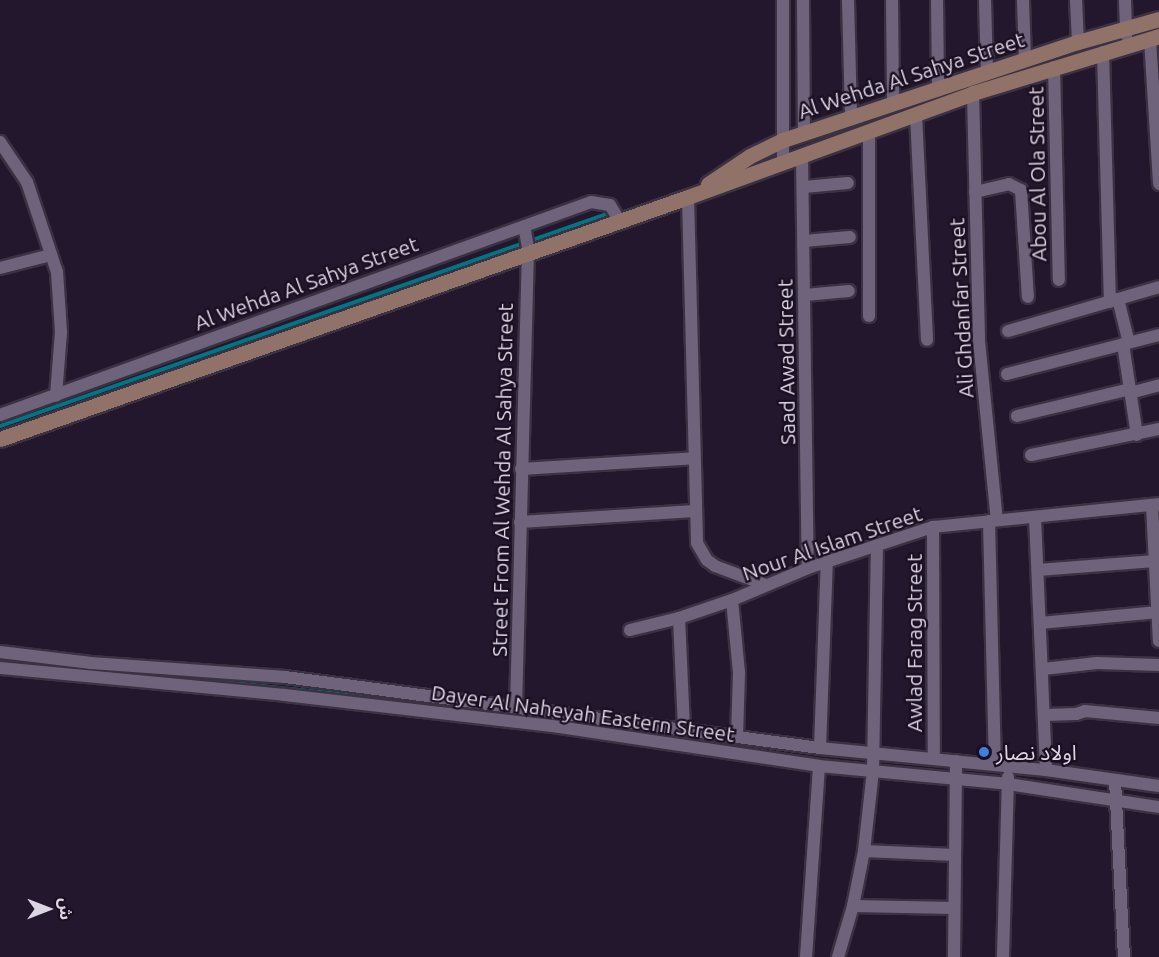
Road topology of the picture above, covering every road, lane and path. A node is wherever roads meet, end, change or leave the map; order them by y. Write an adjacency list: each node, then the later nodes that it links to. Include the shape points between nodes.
1 (783, 0): 28 (street)
2 (803, 0): 26 (street)
3 (848, 0): 25 (street)
4 (892, 0): 23 (street)
5 (937, 0): 20 (street)
6 (985, 0): 18 (street)
7 (1023, 0): 16 (street)
8 (1076, 0): 13 (street)
9 (1125, 0): 11 (street)
10 (1159, 19): 11 (street, Al Wehda Al Sahya Street)
11 (1126, 28): 13 (street, Al Wehda Al Sahya Street); 14 (street)
12 (1155, 37): 14 (street, Al Wehda Al Sahya Street); 33 (street)
13 (1078, 42): 16 (street, Al Wehda Al Sahya Street)
14 (1126, 45): 15 (street, Al Wehda Al Sahya Street)
15 (1103, 52): 17 (street, Al Wehda Al Sahya Street); 48 (street)
16 (1025, 59): 18 (street, Al Wehda Al Sahya Street)
17 (1054, 68): 21 (street, Al Wehda Al Sahya Street); 43 (street, Abou Al Ola Street)
18 (987, 72): 19 (street, Al Wehda Al Sahya Street)
19 (953, 82): 20 (street, Al Wehda Al Sahya Street); 22 (street)
20 (938, 87): 23 (street, Al Wehda Al Sahya Street)
21 (974, 93): 22 (street, Al Wehda Al Sahya Street); 35 (street, Ali Ghdanfar Street)
22 (958, 100): 24 (street, Al Wehda Al Sahya Street)
23 (893, 102): 25 (street, Al Wehda Al Sahya Street)
24 (916, 115): 27 (street, Al Wehda Al Sahya Street); 52 (street)
25 (851, 117): 26 (street, Al Wehda Al Sahya Street)
26 (804, 132): 28 (street, Al Wehda Al Sahya Street)
27 (869, 132): 30 (street, Al Wehda Al Sahya Street); 49 (street)
28 (783, 140): 31 (street); 36 (street, Al Wehda Al Sahya Street, via 750,156)
29 (0, 142): 41 (street, via 27,182)
30 (802, 156): 31 (street, Al Wehda Al Sahya Street); 34 (street, Saad Awad Street)
31 (783, 163): 36 (street, Al Wehda Al Sahya Street)
32 (848, 183): 34 (street)
33 (1159, 184)
34 (804, 187): 40 (street, Saad Awad Street)
35 (975, 192): 47 (street, via 1008,184 1021,190); 69 (street, Ali Ghdanfar Street, via 978,341)
36 (688, 197): 37 (street, Al Wehda Al Sahya Street); 64 (street)
37 (619, 219): 39 (street, Al Wehda Al Sahya Street); 39 (street, Al Wehda Al Sahya Street, via 610,206 591,202)
38 (850, 237): 40 (street)
39 (526, 241): 57 (street, Al Wehda Al Sahya Street); 62 (street, Al Wehda Al Sahya Street); 65 (street, Street From Al Wehda Al Sahya Street)
40 (804, 241): 46 (street, Saad Awad Street)
41 (51, 255): 42 (street); 57 (street, via 61,316)
42 (0, 268)
43 (1059, 280)
44 (1159, 287): 48 (street)
45 (849, 291): 46 (street)
46 (805, 295): 75 (street, Saad Awad Street)
47 (1028, 297)
48 (1114, 301): 50 (street); 53 (street)
49 (869, 316)
50 (1008, 331)
51 (1159, 335): 53 (street)
52 (927, 340)
53 (1126, 343): 54 (street); 56 (street)
54 (1007, 374)
55 (1159, 385): 56 (street)
56 (1130, 391): 59 (street); 61 (street)
57 (56, 396): 58 (street, Al Wehda Al Sahya Street)
58 (0, 415)
59 (1017, 416)
60 (1159, 429): 61 (street)
61 (1137, 435): 63 (street)
62 (0, 439)
63 (1031, 455)
64 (694, 458): 65 (street); 67 (street)
65 (521, 469): 70 (street, Street From Al Wehda Al Sahya Street)
66 (1156, 504): 68 (street, Nour Al Islam Street); 74 (street)
67 (695, 511): 70 (street); 77 (street, via 697,543 707,560)
68 (1035, 517): 69 (street, Nour Al Islam Street); 76 (street)
69 (993, 521): 71 (street, Nour Al Islam Street); 97 (street, Ali Ghdanfar Street)
70 (520, 522): 88 (street, Street From Al Wehda Al Sahya Street)
71 (933, 527): 72 (street, Nour Al Islam Street); 95 (street, Awlad Farag Street)
72 (877, 545): 73 (street, Nour Al Islam Street); 94 (street)
73 (827, 561): 75 (street, Nour Al Islam Street); 93 (street)
74 (1155, 561): 76 (street); 79 (street)
75 (808, 568): 77 (street, Nour Al Islam Street)
76 (1038, 570): 81 (street)
77 (766, 585): 78 (street, Nour Al Islam Street)
78 (732, 600): 80 (street, Nour Al Islam Street); 92 (street, via 739,674)
79 (1158, 612): 81 (street); 83 (street)
80 (679, 618): 82 (street, Nour Al Islam Street); 91 (street)
81 (1040, 623): 87 (street)
82 (630, 630)
83 (1159, 641)
84 (0, 651): 88 (street, Dayer Al Naheyah Eastern Street, via 91,663 285,677)
85 (1159, 665): 87 (street, via 1097,663)
86 (0, 668): 98 (street, Dayer Al Naheyah Eastern Street, via 295,696 559,727)
87 (1043, 669): 89 (street)
88 (516, 708): 91 (street, Dayer Al Naheyah Eastern Street)
89 (1045, 715): 90 (street, via 1085,711); 100 (street)
90 (1159, 718)
91 (684, 730): 92 (street, Dayer Al Naheyah Eastern Street)
92 (737, 736): 93 (street, Dayer Al Naheyah Eastern Street)
93 (820, 748): 94 (street, Dayer Al Naheyah Eastern Street)
94 (875, 753): 95 (street, Dayer Al Naheyah Eastern Street); 101 (street)
95 (934, 759): 96 (street, Dayer Al Naheyah Eastern Street)
96 (956, 761): 97 (street, Dayer Al Naheyah Eastern Street); 102 (street)
97 (995, 765): 99 (street, Dayer Al Naheyah Eastern Street)
98 (819, 766): 101 (street, Dayer Al Naheyah Eastern Street); 112 (street)
99 (1008, 766): 100 (street, Dayer Al Naheyah Eastern Street); 104 (street)
100 (1046, 770): 103 (street, Dayer Al Naheyah Eastern Street)
101 (873, 771): 102 (street, Dayer Al Naheyah Eastern Street); 108 (street)
102 (956, 778): 104 (street, Dayer Al Naheyah Eastern Street); 109 (street)
103 (1115, 780): 105 (street, Dayer Al Naheyah Eastern Street); 106 (street)
104 (1008, 784): 106 (street, Dayer Al Naheyah Eastern Street); 115 (street)
105 (1159, 786)
106 (1115, 800): 107 (street, Dayer Al Naheyah Eastern Street); 116 (street)
107 (1159, 807)
108 (864, 851): 109 (street); 110 (street)
109 (955, 855): 111 (street)
110 (853, 906): 111 (street); 113 (street)
111 (954, 908): 114 (street)
112 (806, 957)
113 (838, 957)
114 (954, 957)
115 (1003, 957)
116 (1124, 957)

